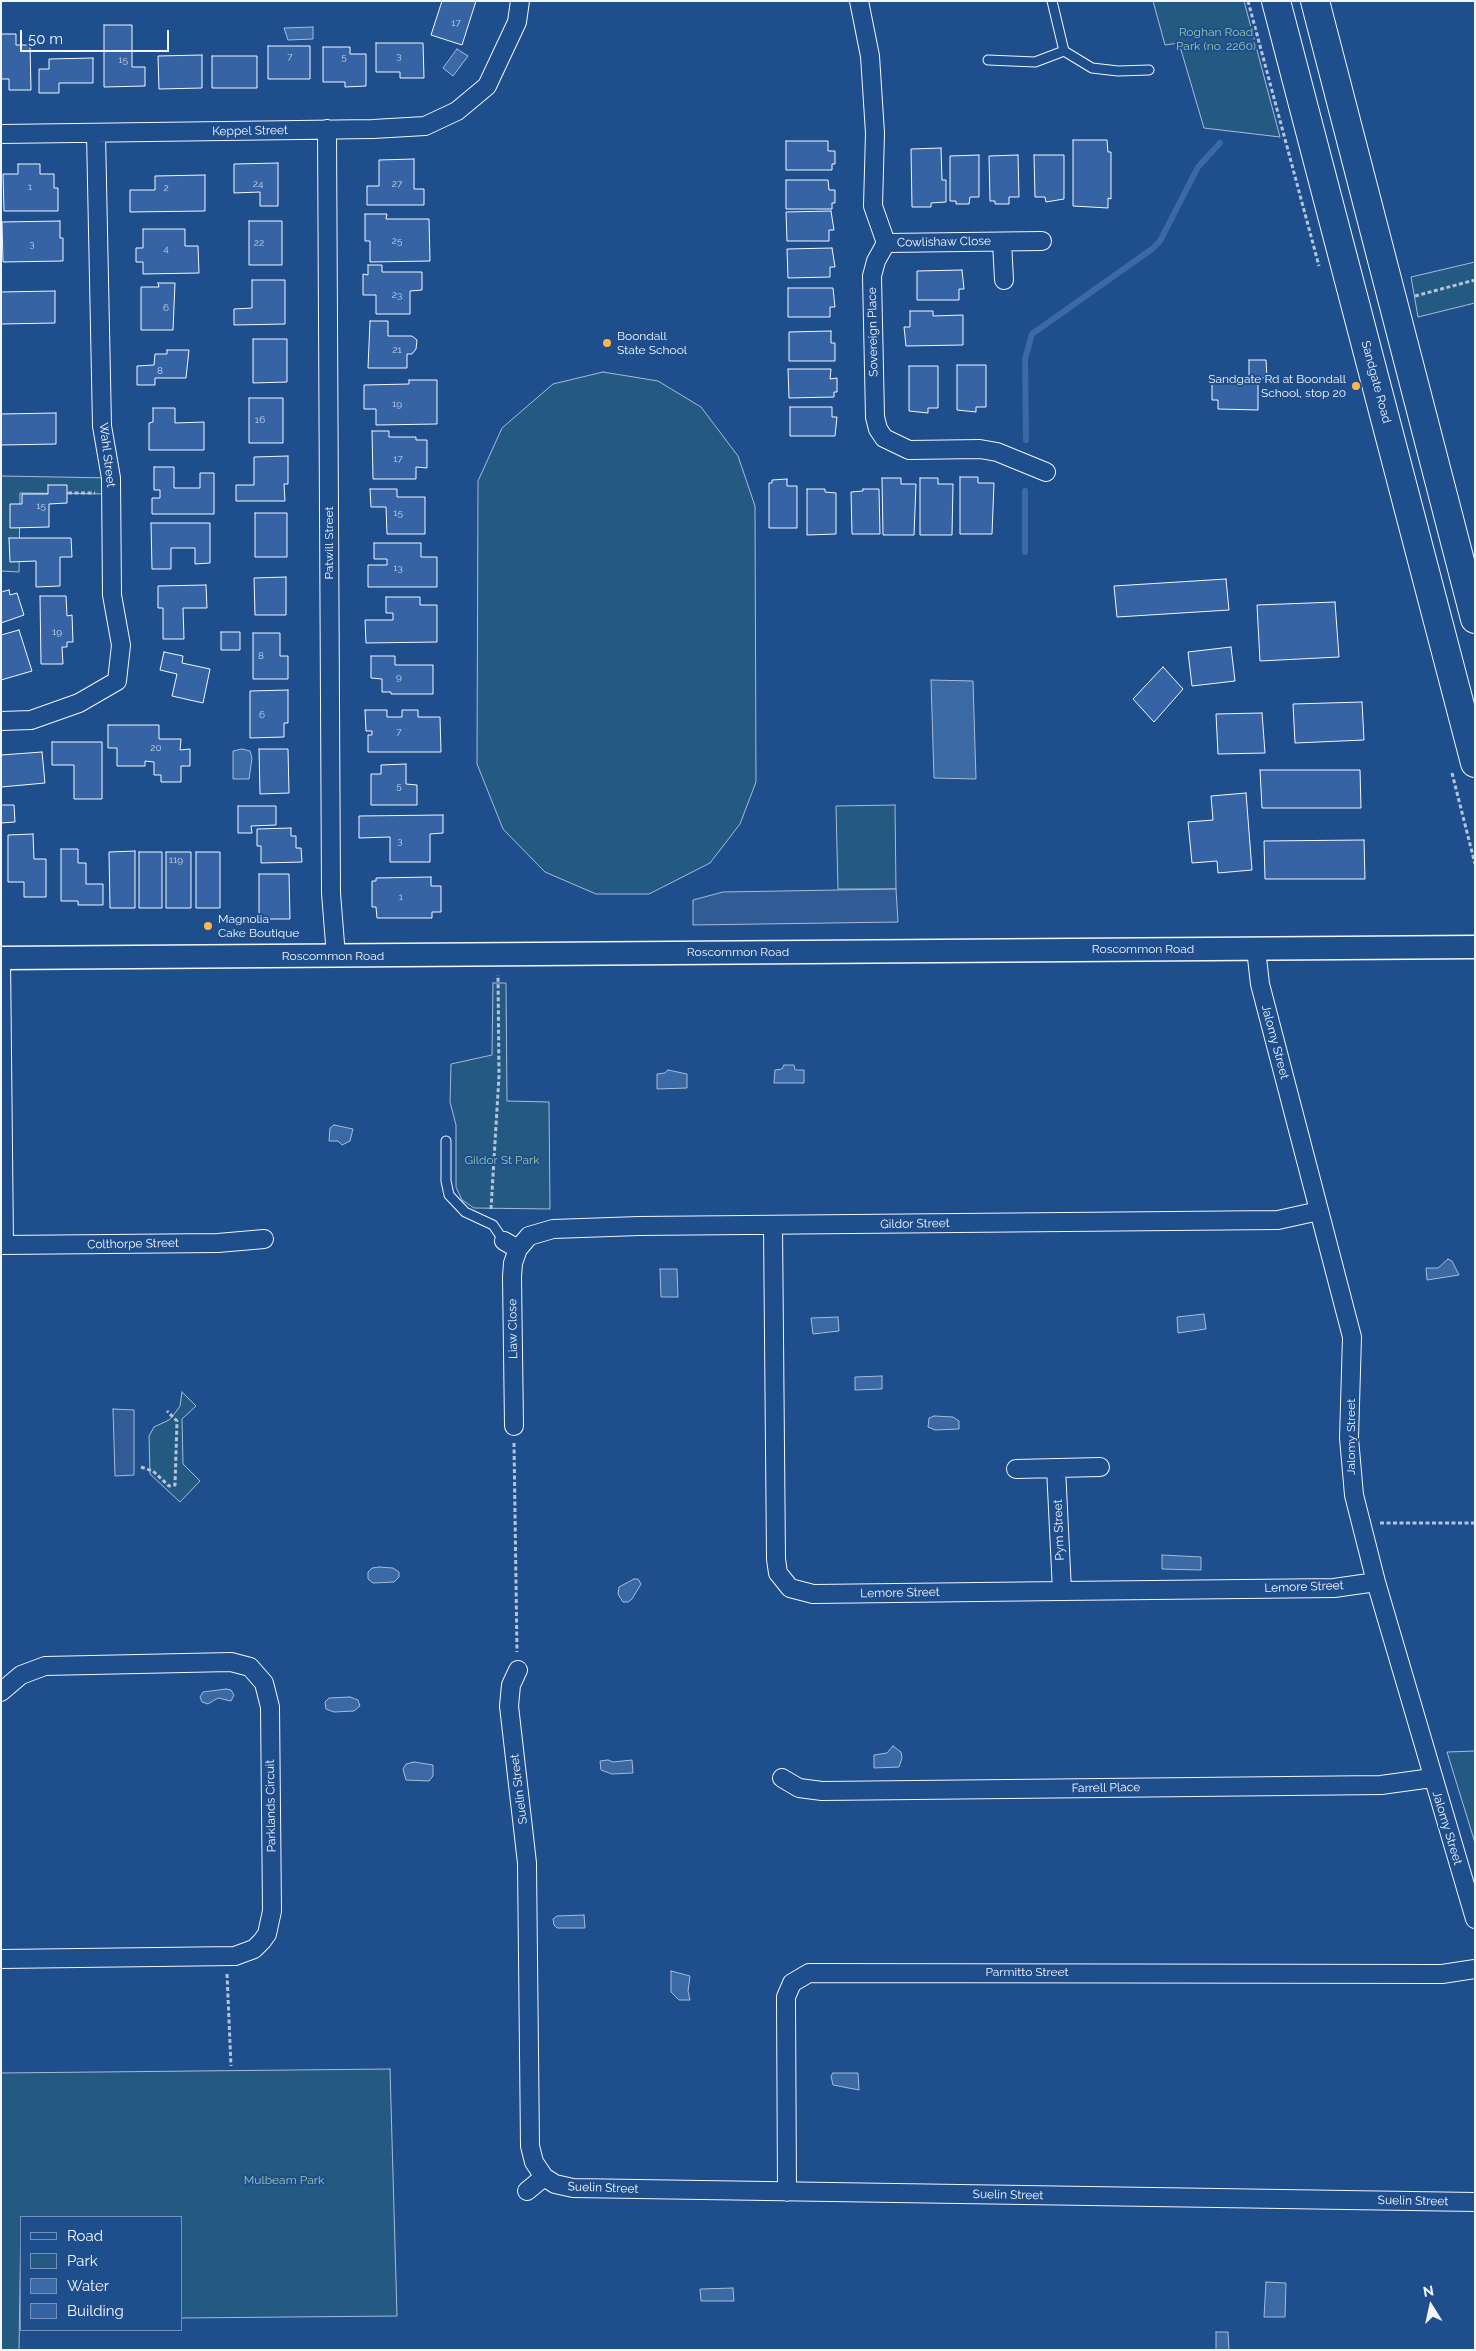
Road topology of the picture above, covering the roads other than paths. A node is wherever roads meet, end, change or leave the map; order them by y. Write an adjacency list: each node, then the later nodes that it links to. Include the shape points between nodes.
1 (520, 1): 9 (street, Keppel Street, via 517,22 487,86 457,111 425,126)
2 (859, 1): 14 (street, via 870,56 874,206)
3 (1052, 1): 6 (lane)
4 (1276, 1): 19 (highway, Sandgate Road)
5 (1315, 1): 17 (highway)
6 (1064, 51): 7 (lane, via 1035,62); 8 (lane, via 1092,68)
7 (988, 60)
8 (1149, 70)
9 (327, 130): 10 (street, Keppel Street); 22 (street, Patwill Street, via 331,894)
10 (96, 133): 11 (street, Keppel Street); 18 (street, Wahl Street, via 102,426 112,478 112,596 121,645 116,681 80,703 31,720)
11 (1, 134)
12 (1042, 241): 13 (street, Cowlishaw Close)
13 (1002, 242): 14 (street, Cowlishaw Close); 15 (street, Cowlishaw Close)
14 (886, 243): 16 (street, Sovereign Place, via 872,276 875,417 884,438 909,450 980,449 997,452)
15 (1004, 280)
16 (1046, 472)
17 (1475, 619)
18 (1, 721)
19 (1475, 763)
20 (1475, 947): 21 (street, Roscommon Road)
21 (1256, 949): 22 (street, Roscommon Road); 25 (street, Jalomy Street, via 1260,984)
22 (336, 956): 23 (street, Roscommon Road)
23 (1, 958): 28 (street)
24 (446, 1141): 29 (lane, via 449,1195 465,1212 496,1228)
25 (1319, 1211): 26 (street, Gildor Street, via 1278,1220); 34 (street, Jalomy Street, via 1352,1337 1349,1461 1354,1495)
26 (772, 1226): 29 (street, Gildor Street, via 546,1230); 35 (street, Lemore Street, via 776,1559 782,1580 798,1592 814,1594)
27 (264, 1239): 28 (street, Colthorpe Street, via 218,1243)
28 (2, 1245)
29 (511, 1245): 30 (street, Liaw Close)
30 (514, 1426)
31 (1100, 1467): 32 (street)
32 (1056, 1468): 33 (street); 35 (street, Pym Street)
33 (1016, 1469)
34 (1376, 1582): 35 (street, Lemore Street, via 1334,1588); 39 (street, Jalomy Street)
35 (1062, 1591)
36 (518, 1670): 43 (street, Suelin Street, via 511,1686 509,1706 527,1863 530,2146 534,2162)
37 (1, 1692): 41 (street, Parklands Circuit, via 33,1669 60,1664 231,1662 243,1663 257,1674 264,1683 270,1707 272,1911 267,1934 245,1953 226,1956)
38 (782, 1778): 39 (street, Farrell Place, via 799,1788 822,1791 1381,1785)
39 (1432, 1778): 40 (street, Jalomy Street)
40 (1475, 1919)
41 (1, 1959)
42 (1475, 1969): 45 (street, Parmitto Street, via 1442,1974 809,1973 792,1983 786,1997)
43 (544, 2176): 44 (street); 45 (street, Suelin Street, via 555,2184 573,2188)
44 (527, 2191)
45 (787, 2192): 46 (street, Suelin Street)
46 (1475, 2202)

